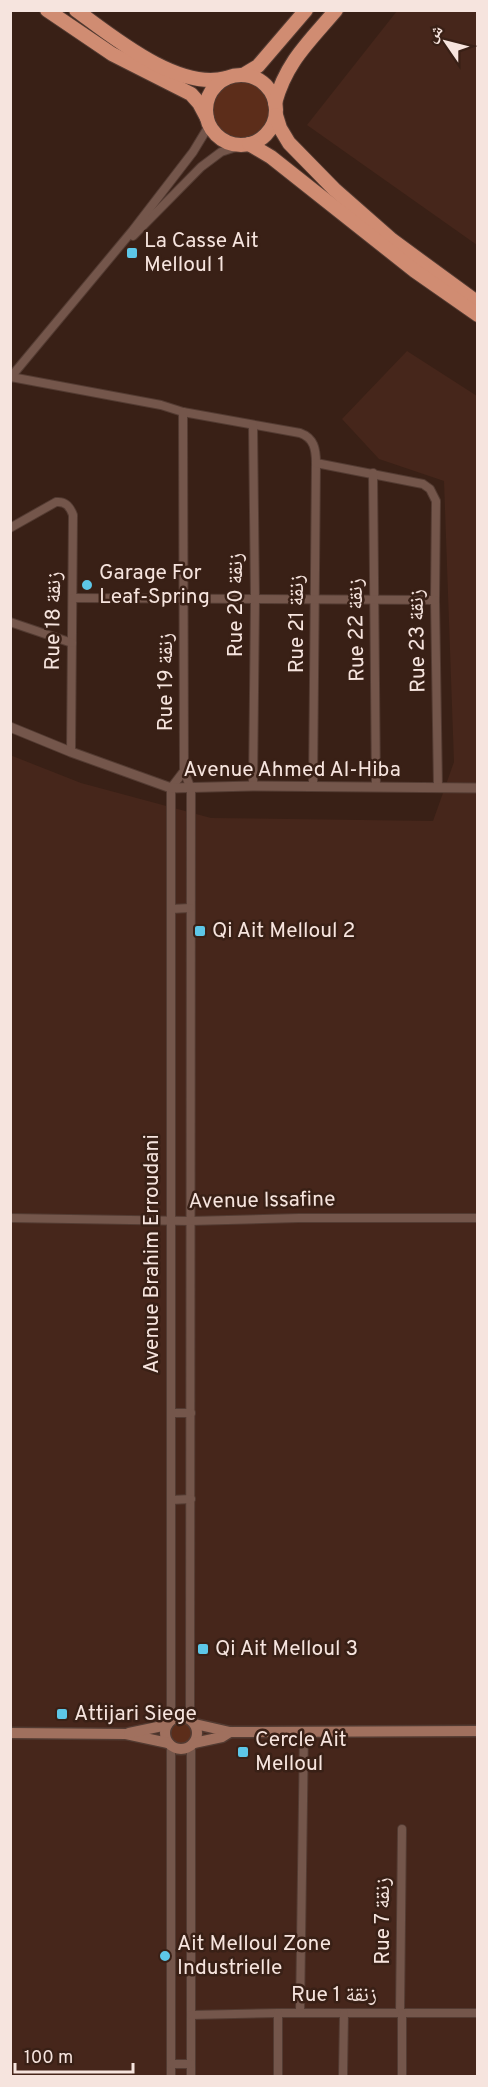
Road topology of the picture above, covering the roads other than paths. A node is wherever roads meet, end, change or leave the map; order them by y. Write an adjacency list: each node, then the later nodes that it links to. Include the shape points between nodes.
1 (47, 10): 8 (highway, via 112,54 191,94)
2 (76, 10): 6 (highway, via 165,68 206,81)
3 (306, 10): 5 (highway, via 258,66)
4 (336, 10): 7 (highway, via 289,67)
5 (243, 75): 6 (highway); 7 (highway, via 262,82 272,93)
6 (228, 78): 8 (highway, via 210,95)
7 (276, 109): 9 (highway, via 268,132 258,141); 11 (highway, via 280,128 289,143 334,189 392,240)
8 (209, 122): 9 (highway, via 225,141); 10 (street, via 193,152)
9 (246, 144): 10 (street, via 221,152 201,167); 12 (highway, via 271,157)
10 (110, 258): 13 (street)
11 (477, 303)
12 (477, 315)
13 (11, 377): 14 (street)
14 (183, 412): 15 (street); 20 (street, Rue 19 زنقة)
15 (253, 425): 16 (street, Rue 21 زنقة, via 308,436 314,444); 21 (street, Rue 20 زنقة)
16 (316, 463): 17 (street); 22 (street, Rue 21 زنقة)
17 (373, 473): 23 (street, Rue 22 زنقة); 24 (street, Rue 23 زنقة, via 423,484 433,494)
18 (10, 528): 19 (street, Rue 18 زنقة, via 56,502 68,505 73,516)
19 (73, 598): 20 (street); 26 (street, Rue 18 زنقة)
20 (183, 599): 21 (street); 29 (street, Rue 19 زنقة)
21 (255, 599): 22 (street); 30 (street, Rue 20 زنقة)
22 (315, 599): 23 (street); 31 (street, Rue 21 زنقة)
23 (374, 600): 24 (street); 32 (street, Rue 22 زنقة)
24 (435, 600): 34 (street, Rue 23 زنقة)
25 (10, 622): 26 (street)
26 (72, 643): 28 (street, Rue 18 زنقة)
27 (10, 727): 28 (street, Avenue Ahmed Al-Hiba)
28 (71, 752): 33 (street, Avenue Ahmed Al-Hiba)
29 (184, 771): 33 (street); 36 (street, Rue 19 زنقة)
30 (254, 786): 31 (street, Avenue Ahmed Al-Hiba); 36 (street, Avenue Ahmed Al-Hiba)
31 (314, 786): 32 (street, Avenue Ahmed Al-Hiba)
32 (376, 786): 34 (street, Avenue Ahmed Al-Hiba)
33 (171, 788): 36 (street, Avenue Ahmed Al-Hiba); 38 (street, Avenue Brahim Erroudani)
34 (438, 788): 35 (street, Avenue Ahmed Al-Hiba)
35 (477, 788)
36 (191, 789): 37 (street, Avenue Brahim Erroudani)
37 (190, 908): 38 (street); 42 (street, Avenue Brahim Erroudani)
38 (171, 909): 41 (street, Avenue Brahim Erroudani)
39 (10, 1218): 41 (street, Avenue Issafine)
40 (477, 1218): 42 (street, Avenue Issafine)
41 (170, 1221): 42 (street, Avenue Issafine); 43 (street, Avenue Brahim Erroudani)
42 (190, 1221): 44 (street, Avenue Brahim Erroudani)
43 (171, 1413): 44 (street); 46 (street, Avenue Brahim Erroudani)
44 (191, 1413): 45 (street, Avenue Brahim Erroudani)
45 (191, 1499): 46 (street); 47 (street, Avenue Brahim Erroudani)
46 (171, 1500): 48 (street, Avenue Brahim Erroudani)
47 (193, 1721): 48 (main road, via 180,1716); 51 (main road); 55 (main road, via 198,1734)
48 (169, 1722): 53 (main road); 54 (main road, via 165,1734)
49 (304, 1731): 50 (main road); 51 (main road); 58 (street)
50 (477, 1731)
51 (230, 1732): 55 (main road)
52 (10, 1733): 53 (main road)
53 (126, 1734): 54 (main road)
54 (169, 1744): 55 (main road, via 181,1749); 63 (street)
55 (192, 1745): 62 (street)
56 (402, 1829): 60 (street, Rue 7 زنقة)
57 (278, 2013): 58 (street, Rue 1 زنقة); 62 (street, Rue 1 زنقة); 67 (street)
58 (300, 2013): 59 (street, Rue 1 زنقة)
59 (344, 2013): 60 (street, Rue 1 زنقة); 68 (street)
60 (401, 2013): 61 (street, Rue 1 زنقة); 69 (street, Rue 7 زنقة)
61 (477, 2013)
62 (191, 2015): 64 (street)
63 (171, 2064): 64 (street); 65 (street)
64 (191, 2064): 66 (street)
65 (171, 2076)
66 (191, 2076)
67 (278, 2076)
68 (343, 2076)
69 (402, 2076)

